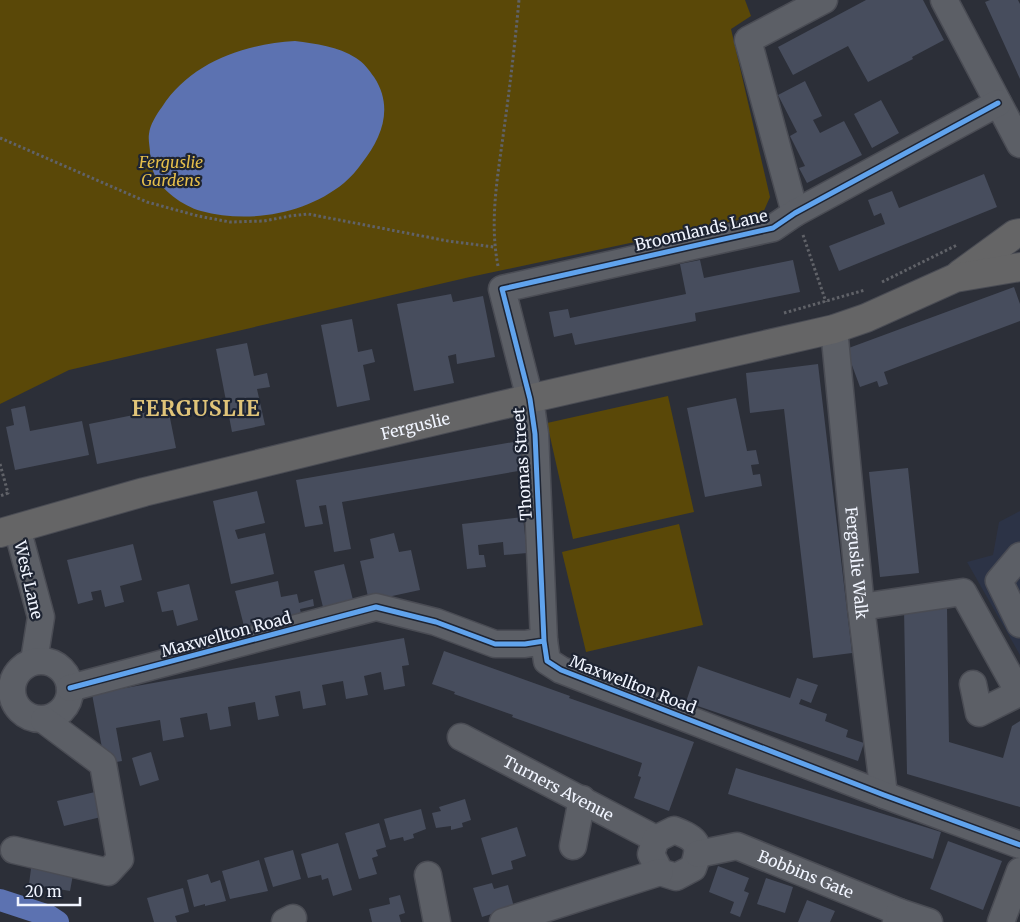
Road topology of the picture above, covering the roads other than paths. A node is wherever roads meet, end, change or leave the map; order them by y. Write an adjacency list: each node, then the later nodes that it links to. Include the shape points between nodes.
1 (824, 0): 5 (street, via 748,40)
2 (944, 0): 3 (street)
3 (998, 103): 4 (street); 5 (street, Broomlands Lane)
4 (1020, 144)
5 (795, 213): 9 (street, Broomlands Lane, via 773,228)
6 (1020, 233): 8 (main road)
7 (1020, 267): 8 (main road)
8 (955, 278): 10 (main road, Ferguslie)
9 (502, 289): 11 (street, Thomas Street)
10 (834, 330): 11 (main road, Ferguslie); 14 (street, Ferguslie Walk)
11 (530, 399): 12 (main road, Ferguslie, via 144,492); 16 (street, Thomas Street, via 535,434)
12 (9, 530): 17 (street, West Lane, via 41,617)
13 (1020, 556): 15 (street, via 999,581)
14 (861, 607): 18 (street, via 963,592 1019,693 978,713); 23 (street, Ferguslie Walk)
15 (1020, 624)
16 (544, 642): 19 (street, Maxwellton Road, via 495,644 436,622 376,607); 23 (street, Maxwellton Road, via 547,662 561,670)
17 (34, 662): 19 (street, via 55,665 63,671); 20 (street, via 16,675)
18 (973, 684)
19 (70, 688): 21 (street, via 65,707)
20 (6, 700): 21 (street, via 33,719)
21 (44, 720): 28 (street, via 103,764 120,859 108,872)
22 (461, 737): 24 (street, Turners Avenue)
23 (884, 795): 26 (street, Maxwellton Road)
24 (582, 799): 25 (street, Turners Avenue); 27 (street)
25 (656, 839): 29 (street, via 674,830 691,837); 31 (street, via 651,854)
26 (1020, 845)
27 (572, 846)
28 (14, 850)
29 (698, 854): 31 (street, via 693,868 676,877); 34 (street, Bobbins Gate, via 737,846)
30 (1020, 871): 38 (street)
31 (660, 872): 33 (street)
32 (428, 875): 35 (street)
33 (566, 912): 36 (street)
34 (898, 917): 37 (street, Bobbins Gate)
35 (437, 922)
36 (504, 922)
37 (929, 922)
38 (1001, 922)

